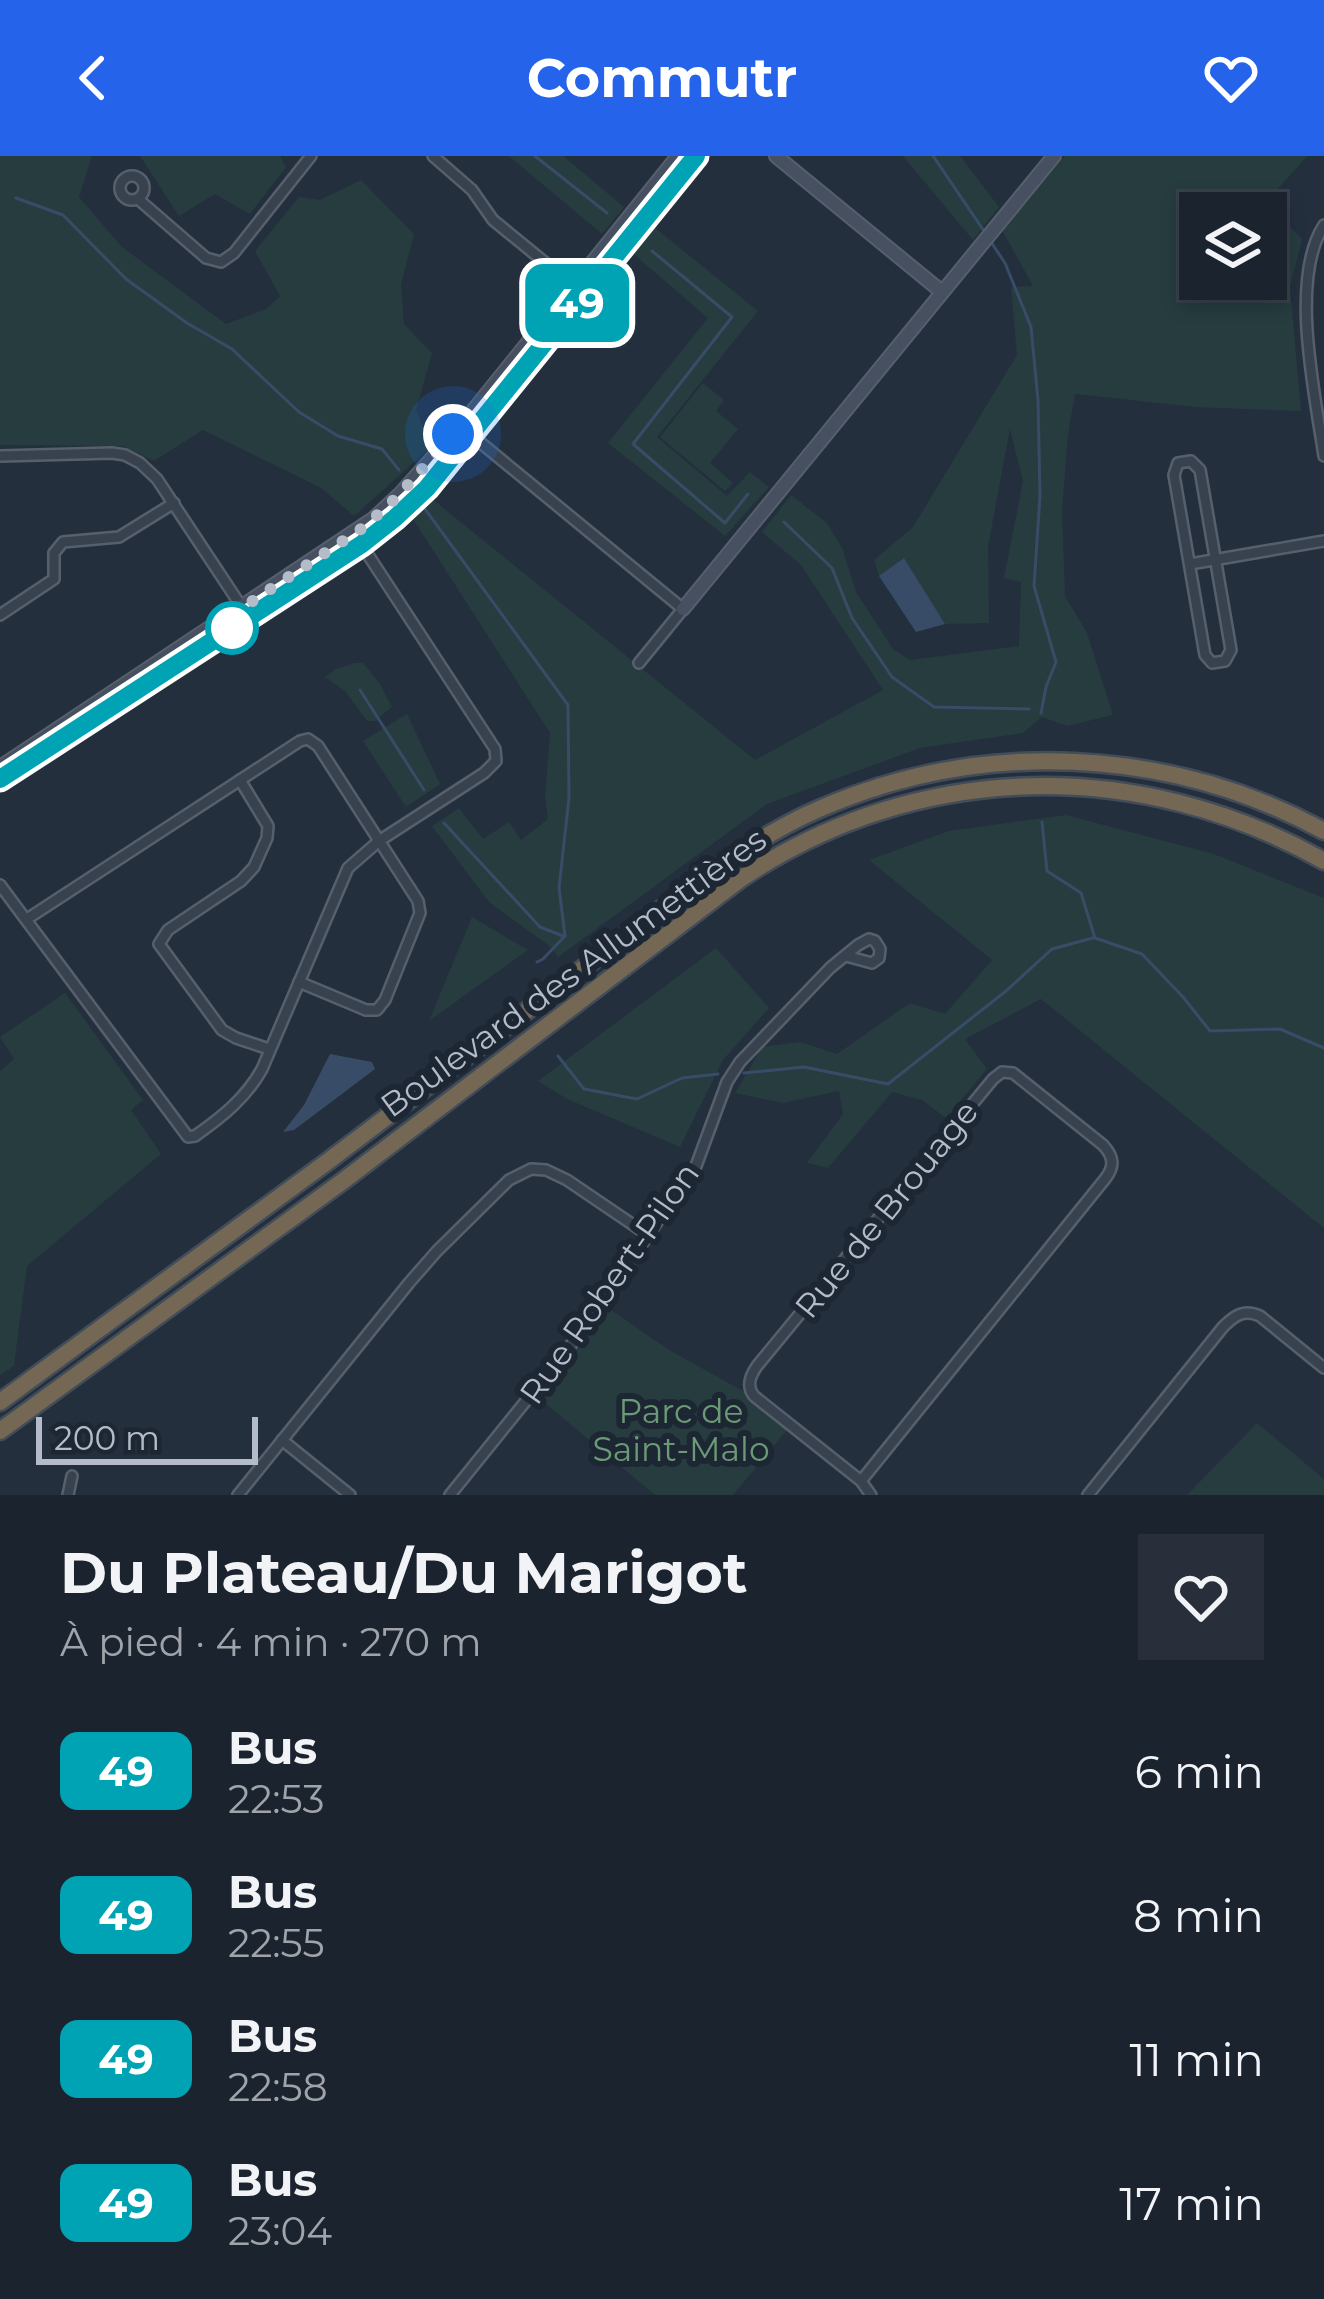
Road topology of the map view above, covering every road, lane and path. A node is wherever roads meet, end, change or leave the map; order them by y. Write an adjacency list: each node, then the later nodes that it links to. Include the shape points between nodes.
1 (311, 156): 7 (street, via 220,262)
2 (433, 156): 9 (street, via 493,220)
3 (678, 156): 9 (main road)
4 (696, 156): 9 (main road)
5 (776, 156): 10 (main road)
6 (1054, 156): 10 (main road)
7 (138, 199)
8 (1324, 225): 13 (street, via 1306,298)
9 (578, 290): 11 (main road); 15 (main road)
10 (942, 292): 19 (main road)
11 (470, 434): 15 (main road, via 395,518); 19 (street)
12 (0, 456): 14 (street, via 124,455 151,472)
13 (1324, 456)
14 (174, 503): 20 (street); 21 (street, via 119,537 63,542 54,553 54,579)
15 (358, 539): 20 (main road); 27 (street, via 497,757)
16 (1324, 541): 17 (street)
17 (1216, 560): 18 (street); 18 (street, via 1231,650 1212,663); 18 (street, via 1191,461 1178,463 1174,475)
18 (1190, 564)
19 (683, 609): 22 (street)
20 (245, 613): 23 (main road); 24 (main road)
21 (0, 614)
22 (639, 663)
23 (0, 767)
24 (0, 779)
25 (240, 780): 27 (street, via 312,740); 30 (street); 33 (street, via 268,826 254,867 159,944 223,1030)
26 (1324, 831): 34 (highway, Boulevard des Allumettières, via 1225,788 1101,762 1003,762 883,785 765,836 701,879)
27 (379, 841): 32 (street, via 343,875); 32 (street, via 420,909 383,1004 366,1010)
28 (1324, 861): 35 (highway, Boulevard des Allumettières, via 1236,818 1107,788 998,788 854,820 742,878)
29 (0, 884): 30 (street)
30 (27, 919): 33 (street, via 188,1137 240,1100)
31 (846, 956): 36 (street, Rue Robert-Pilon, via 735,1069 696,1166)
32 (299, 982): 33 (street)
33 (269, 1049)
34 (330, 1160): 35 (highway); 38 (highway, Boulevard des Allumettières)
35 (343, 1181): 39 (highway, Boulevard des Allumettières)
36 (648, 1235): 40 (street, via 567,1180 546,1170 521,1172 436,1251); 46 (street, Rue Robert-Pilon)
37 (1324, 1368): 48 (street, via 1259,1316 1240,1313)
38 (0, 1402)
39 (0, 1431)
40 (282, 1440): 44 (street); 45 (street)
41 (72, 1475): 43 (street)
42 (861, 1481): 42 (street, Rue de Brouage, via 760,1402 750,1378 993,1079 1013,1073 1103,1145 1113,1166); 47 (street, Rue de Brouage)
43 (68, 1495)
44 (238, 1495)
45 (350, 1495)
46 (450, 1495)
47 (871, 1495)
48 (1088, 1495)

